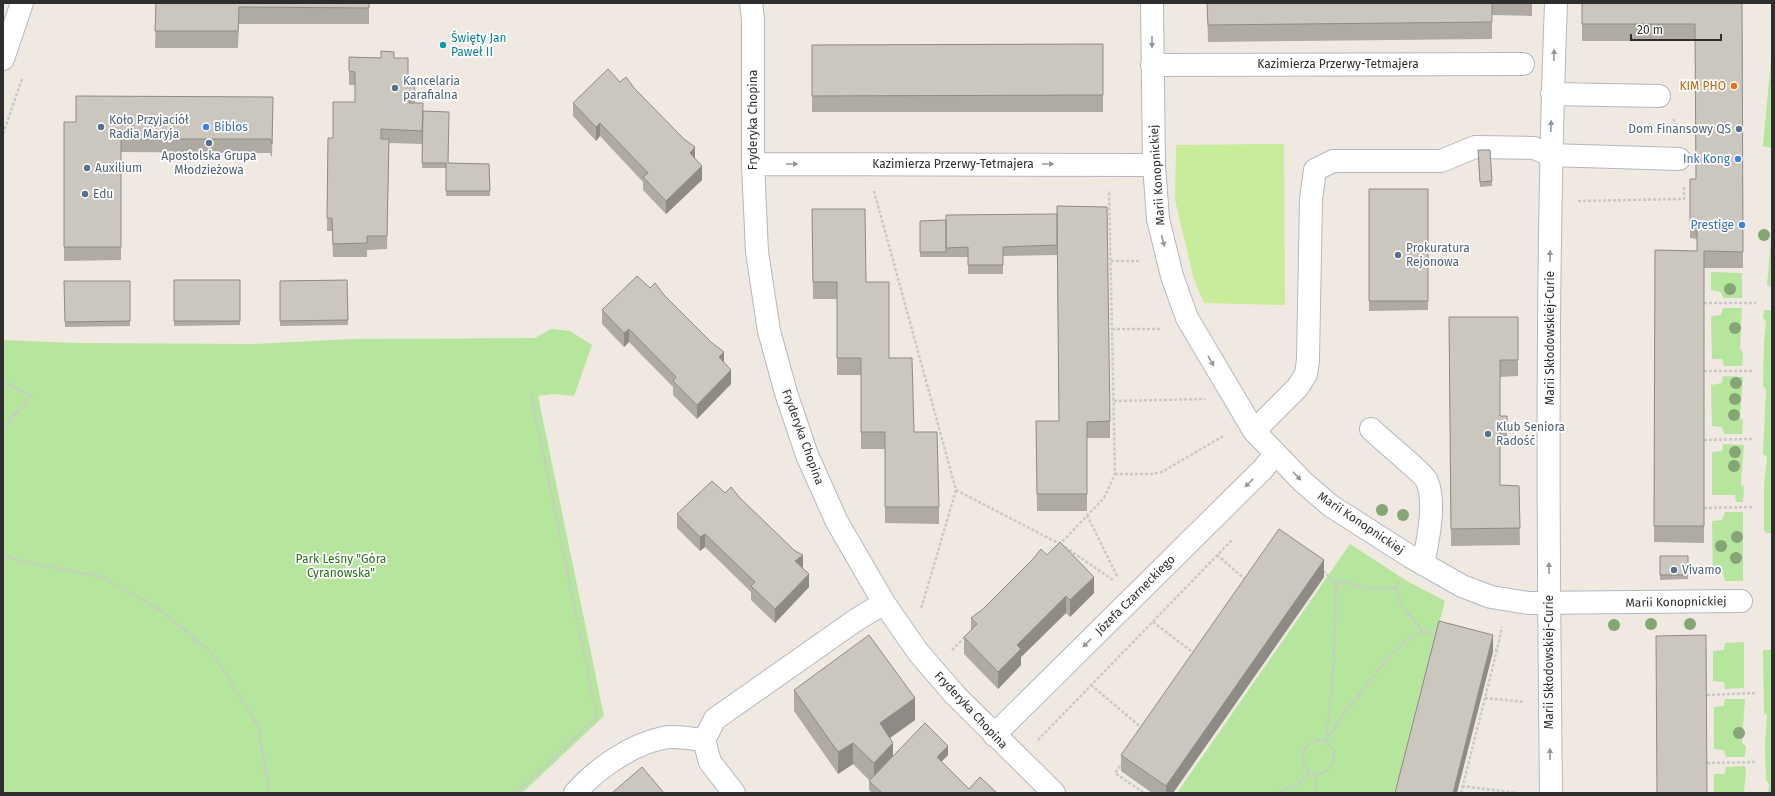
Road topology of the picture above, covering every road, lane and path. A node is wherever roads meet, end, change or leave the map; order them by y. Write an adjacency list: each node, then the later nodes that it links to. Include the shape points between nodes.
1 (22, 3): 5 (street)
2 (751, 3): 12 (street, Fryderyka Chopina)
3 (1152, 3): 7 (street, Marii Konopnickiej, one-way to 7)
4 (1556, 3): 8 (street, Marii Skłodowskiej-Curie, one-way to 4)
5 (3, 59)
6 (1524, 64): 7 (street, Kazimierza Przerwy-Tetmajera)
7 (1152, 65): 13 (street, Marii Konopnickiej)
8 (1552, 94): 9 (street); 10 (street, Marii Skłodowskiej-Curie, one-way to 8)
9 (1659, 96): 11 (path, via 1679,129)
10 (1550, 155): 11 (street); 30 (street, via 1534,148 1475,147 1441,161 1333,161 1315,170 1311,199 1306,374 1298,387); 55 (street, Marii Skłodowskiej-Curie, one-way to 10)
11 (1680, 159)
12 (753, 164): 13 (street, Kazimierza Przerwy-Tetmajera, one-way to 13); 54 (street, Fryderyka Chopina, via 756,252 769,331 786,393 807,456 837,522)
13 (1154, 165): 30 (street, Marii Konopnickiej, one-way to 30, via 1158,219 1172,276 1186,318)
14 (1109, 184): 16 (path)
15 (873, 186): 36 (path)
16 (1110, 261): 17 (path); 20 (path)
17 (1147, 261)
18 (1704, 303): 19 (path)
19 (1756, 303)
20 (1112, 329): 21 (path); 27 (path)
21 (1165, 329)
22 (1704, 371): 23 (path)
23 (1754, 371)
24 (3, 382): 28 (path, via 31,396)
25 (531, 394): 83 (path, via 597,717)
26 (1209, 399): 27 (path)
27 (1114, 402): 35 (path)
28 (3, 428)
29 (1371, 429): 45 (street, via 1427,480 1432,500)
30 (1254, 431): 34 (street, Marii Konopnickiej)
31 (1226, 435): 35 (path, via 1162,472)
32 (1753, 439): 33 (path)
33 (1704, 440)
34 (1275, 454): 45 (street, Marii Konopnickiej, one-way to 45, via 1302,482 1331,506); 72 (street, Józefa Czarneckiego, one-way to 72)
35 (1116, 474): 39 (path, via 1104,498)
36 (956, 490): 41 (path); 56 (path)
37 (1753, 507): 38 (path)
38 (1704, 508)
39 (1087, 515): 41 (path); 47 (path)
40 (1238, 535): 44 (path)
41 (1060, 544): 42 (path); 49 (path)
42 (1054, 550)
43 (3, 555): 82 (path, via 103,577 163,612 214,655 258,726)
44 (1217, 555): 50 (path); 57 (path)
45 (1423, 564): 55 (street, Marii Konopnickiej, via 1462,586 1491,597)
46 (1319, 568): 51 (path)
47 (1118, 579)
48 (1400, 579): 52 (path)
49 (1115, 582)
50 (1248, 582)
51 (1336, 583): 52 (path); 74 (path, via 1333,678)
52 (1396, 589): 59 (path, via 1401,605)
53 (1741, 601): 55 (street, Marii Konopnickiej)
54 (884, 604): 72 (street, Fryderyka Chopina, via 918,652); 73 (street, via 856,620 715,719)
55 (1548, 604): 92 (street, Marii Skłodowskiej-Curie, one-way to 55)
56 (920, 611)
57 (1153, 622): 63 (path, via 1197,656); 66 (path)
58 (1503, 623): 64 (path)
59 (1423, 630): 61 (path); 74 (path, via 1406,640 1387,659)
60 (969, 633): 65 (path)
61 (1445, 636)
62 (1490, 648): 64 (path)
63 (1200, 650)
64 (1497, 650): 69 (path)
65 (946, 655)
66 (1091, 685): 71 (path, via 1145,731); 75 (path)
67 (1755, 693): 68 (path)
68 (1707, 695)
69 (1485, 698): 70 (path); 81 (path)
70 (1531, 702)
71 (1149, 724)
72 (994, 735): 86 (street, Fryderyka Chopina)
73 (704, 740): 84 (street, via 665,737 646,743 626,753 585,782); 85 (street, via 710,762)
74 (1326, 741): 79 (path, via 1309,743 1304,749 1302,763); 80 (path, via 1332,748 1335,759 1331,768 1322,774)
75 (1036, 742)
76 (1124, 761): 87 (path, via 1115,773)
77 (1755, 762): 78 (path)
78 (1707, 764)
79 (1310, 773): 80 (path); 88 (path, via 1298,785)
80 (1315, 774): 89 (path)
81 (1462, 786): 90 (path); 91 (path)
82 (269, 793)
83 (516, 793)
84 (575, 793)
85 (734, 793)
86 (1054, 793)
87 (1144, 793)
88 (1276, 793)
89 (1315, 793)
90 (1461, 793)
91 (1517, 793)
92 (1551, 793)

